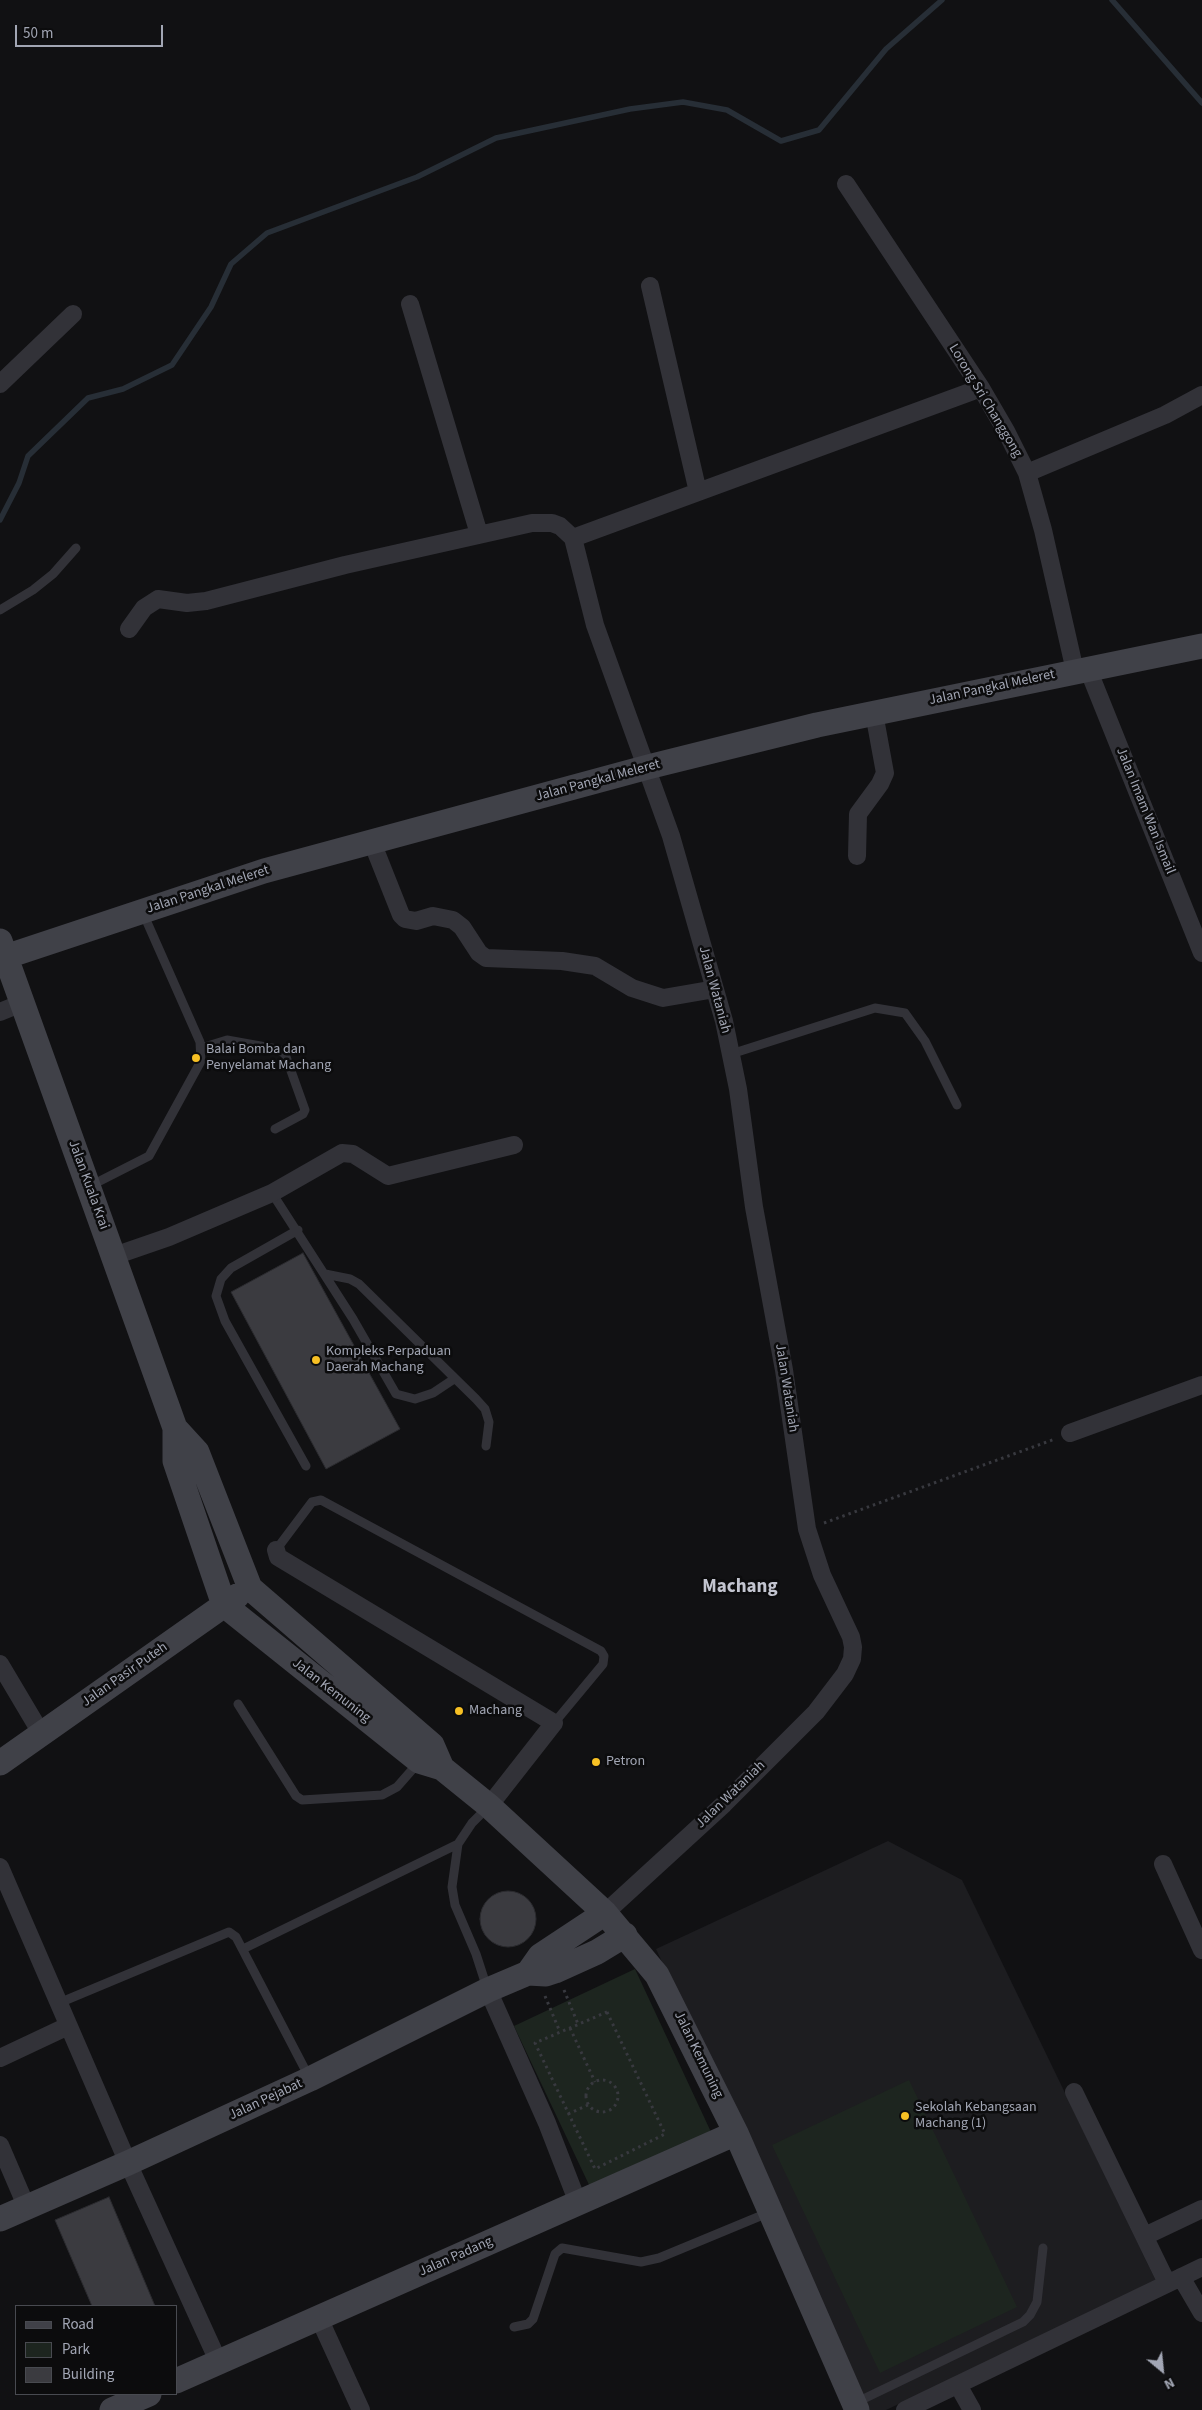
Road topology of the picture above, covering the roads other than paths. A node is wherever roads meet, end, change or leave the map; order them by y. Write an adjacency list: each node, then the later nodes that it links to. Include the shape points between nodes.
1 (846, 184): 6 (street, Lorong Sri Changgong)
2 (650, 286): 9 (street)
3 (410, 304): 10 (street)
4 (73, 314): 5 (street)
5 (0, 384)
6 (981, 388): 8 (street, Lorong Sri Changgong); 9 (street)
7 (1202, 395): 8 (street, via 1165,416)
8 (1026, 472): 16 (street, Lorong Sri Changgong)
9 (698, 492): 11 (street)
10 (479, 534): 11 (street, via 542,522 560,526); 14 (street, via 206,601 187,603 158,599 144,608)
11 (573, 538): 18 (street, Jalan Wataniah, via 595,625)
12 (76, 548): 13 (lane, via 53,574)
13 (0, 610)
14 (129, 628)
15 (1202, 646): 16 (main road, Jalan Pangkal Meleret)
16 (1081, 670): 17 (main road, Jalan Pangkal Meleret); 23 (street, Jalan Imam Wan Ismail)
17 (874, 713): 18 (main road, Jalan Pangkal Meleret); 20 (street, via 885,773 858,814)
18 (648, 768): 19 (main road, Jalan Pangkal Meleret); 24 (street, Jalan Wataniah)
19 (372, 842): 21 (main road, Jalan Pangkal Meleret); 24 (street, via 401,916 405,920 416,921 433,916 453,920 486,958 596,966 632,988 663,998)
20 (857, 856)
21 (142, 911): 22 (main road, Jalan Pangkal Meleret); 26 (lane)
22 (3, 949): 25 (main road, Jalan Kuala Krai)
23 (1202, 953)
24 (715, 989): 27 (street, Jalan Wataniah)
25 (11, 1008): 31 (main road, Jalan Kuala Krai)
26 (201, 1048): 29 (lane, via 227,1040 277,1049 285,1054 305,1110); 31 (lane, via 201,1062 149,1156)
27 (731, 1054): 28 (lane, via 875,1008 905,1013 925,1041); 55 (street, Jalan Wataniah, via 754,1207 784,1370 807,1530 822,1575 851,1637 852,1659 846,1674 816,1712 724,1804)
28 (958, 1105)
29 (275, 1129)
30 (514, 1146): 32 (street, via 388,1176 353,1154 342,1153)
31 (88, 1187): 34 (main road, Jalan Kuala Krai)
32 (272, 1193): 33 (lane); 34 (street, via 169,1237)
33 (298, 1230): 35 (lane); 41 (lane, via 231,1268 221,1279 216,1296 225,1322)
34 (114, 1256): 38 (main road, Jalan Kuala Krai)
35 (325, 1274): 36 (lane, via 359,1284); 36 (lane, via 396,1394 415,1399 433,1393)
36 (454, 1379): 40 (lane, via 485,1409 489,1422)
37 (1202, 1385): 39 (street)
38 (175, 1428): 43 (main road, Jalan Kuala Krai, via 197,1452); 44 (main road, Jalan Kuala Krai, via 175,1461)
39 (1070, 1434)
40 (486, 1446)
41 (306, 1466)
42 (276, 1550): 47 (street, via 278,1557); 47 (lane, via 312,1502 321,1500 601,1651 603,1664)
43 (250, 1588): 44 (main road, Jalan Pasir Puteh); 49 (main road, Jalan Kemuning)
44 (224, 1605): 48 (main road, Jalan Pasir Puteh); 49 (main road, Jalan Kemuning)
45 (0, 1664): 48 (street)
46 (238, 1704): 49 (lane, via 296,1796 302,1800 382,1795 397,1787)
47 (554, 1724): 51 (street)
48 (41, 1733): 50 (main road, Jalan Pasir Puteh)
49 (431, 1758): 51 (main road, Jalan Kemuning)
50 (0, 1763)
51 (489, 1806): 52 (lane); 55 (main road, Jalan Kemuning)
52 (458, 1844): 57 (lane); 60 (lane, via 452,1887 455,1904)
53 (1163, 1864): 58 (street)
54 (0, 1867): 61 (street)
55 (605, 1913): 56 (main road, Jalan Kemuning); 59 (main road, Jalan Pejabat, via 540,1956)
56 (625, 1935): 59 (main road, Jalan Pejabat, via 597,1952); 66 (main road, Jalan Kemuning, via 657,1975)
57 (243, 1949): 61 (lane, via 234,1934 226,1932); 64 (lane)
58 (1202, 1950)
59 (540, 1973): 60 (main road, Jalan Pejabat)
60 (488, 1990): 64 (main road, Jalan Pejabat); 69 (street, via 547,2123)
61 (58, 2003): 62 (street)
62 (68, 2026): 63 (street); 68 (street)
63 (0, 2058)
64 (310, 2079): 68 (main road, Jalan Pejabat)
65 (1074, 2092): 74 (street)
66 (736, 2133): 69 (main road, Jalan Padang); 72 (main road, Jalan Kemuning)
67 (0, 2145): 70 (street)
68 (128, 2164): 70 (main road, Jalan Pejabat); 81 (street)
69 (578, 2203): 79 (main road, Jalan Padang)
70 (27, 2208): 73 (main road, Jalan Pejabat)
71 (1202, 2209): 74 (street)
72 (770, 2212): 80 (lane, via 641,2262 562,2248 555,2254 532,2319 528,2324); 85 (main road, Jalan Kemuning)
73 (0, 2219)
74 (1145, 2236): 77 (street)
75 (1043, 2248): 85 (lane, via 1037,2302 1023,2322)
76 (1202, 2267): 77 (street)
77 (1174, 2280): 78 (street); 83 (street)
78 (1202, 2313)
79 (319, 2318): 81 (main road, Jalan Padang); 87 (street)
80 (514, 2327)
81 (219, 2363): 82 (main road, Jalan Padang)
82 (178, 2381)
83 (958, 2385): 88 (street); 89 (street)
84 (147, 2395): 86 (main road)
85 (856, 2407)
86 (112, 2410)
87 (361, 2410)
88 (905, 2410)
89 (972, 2410)

